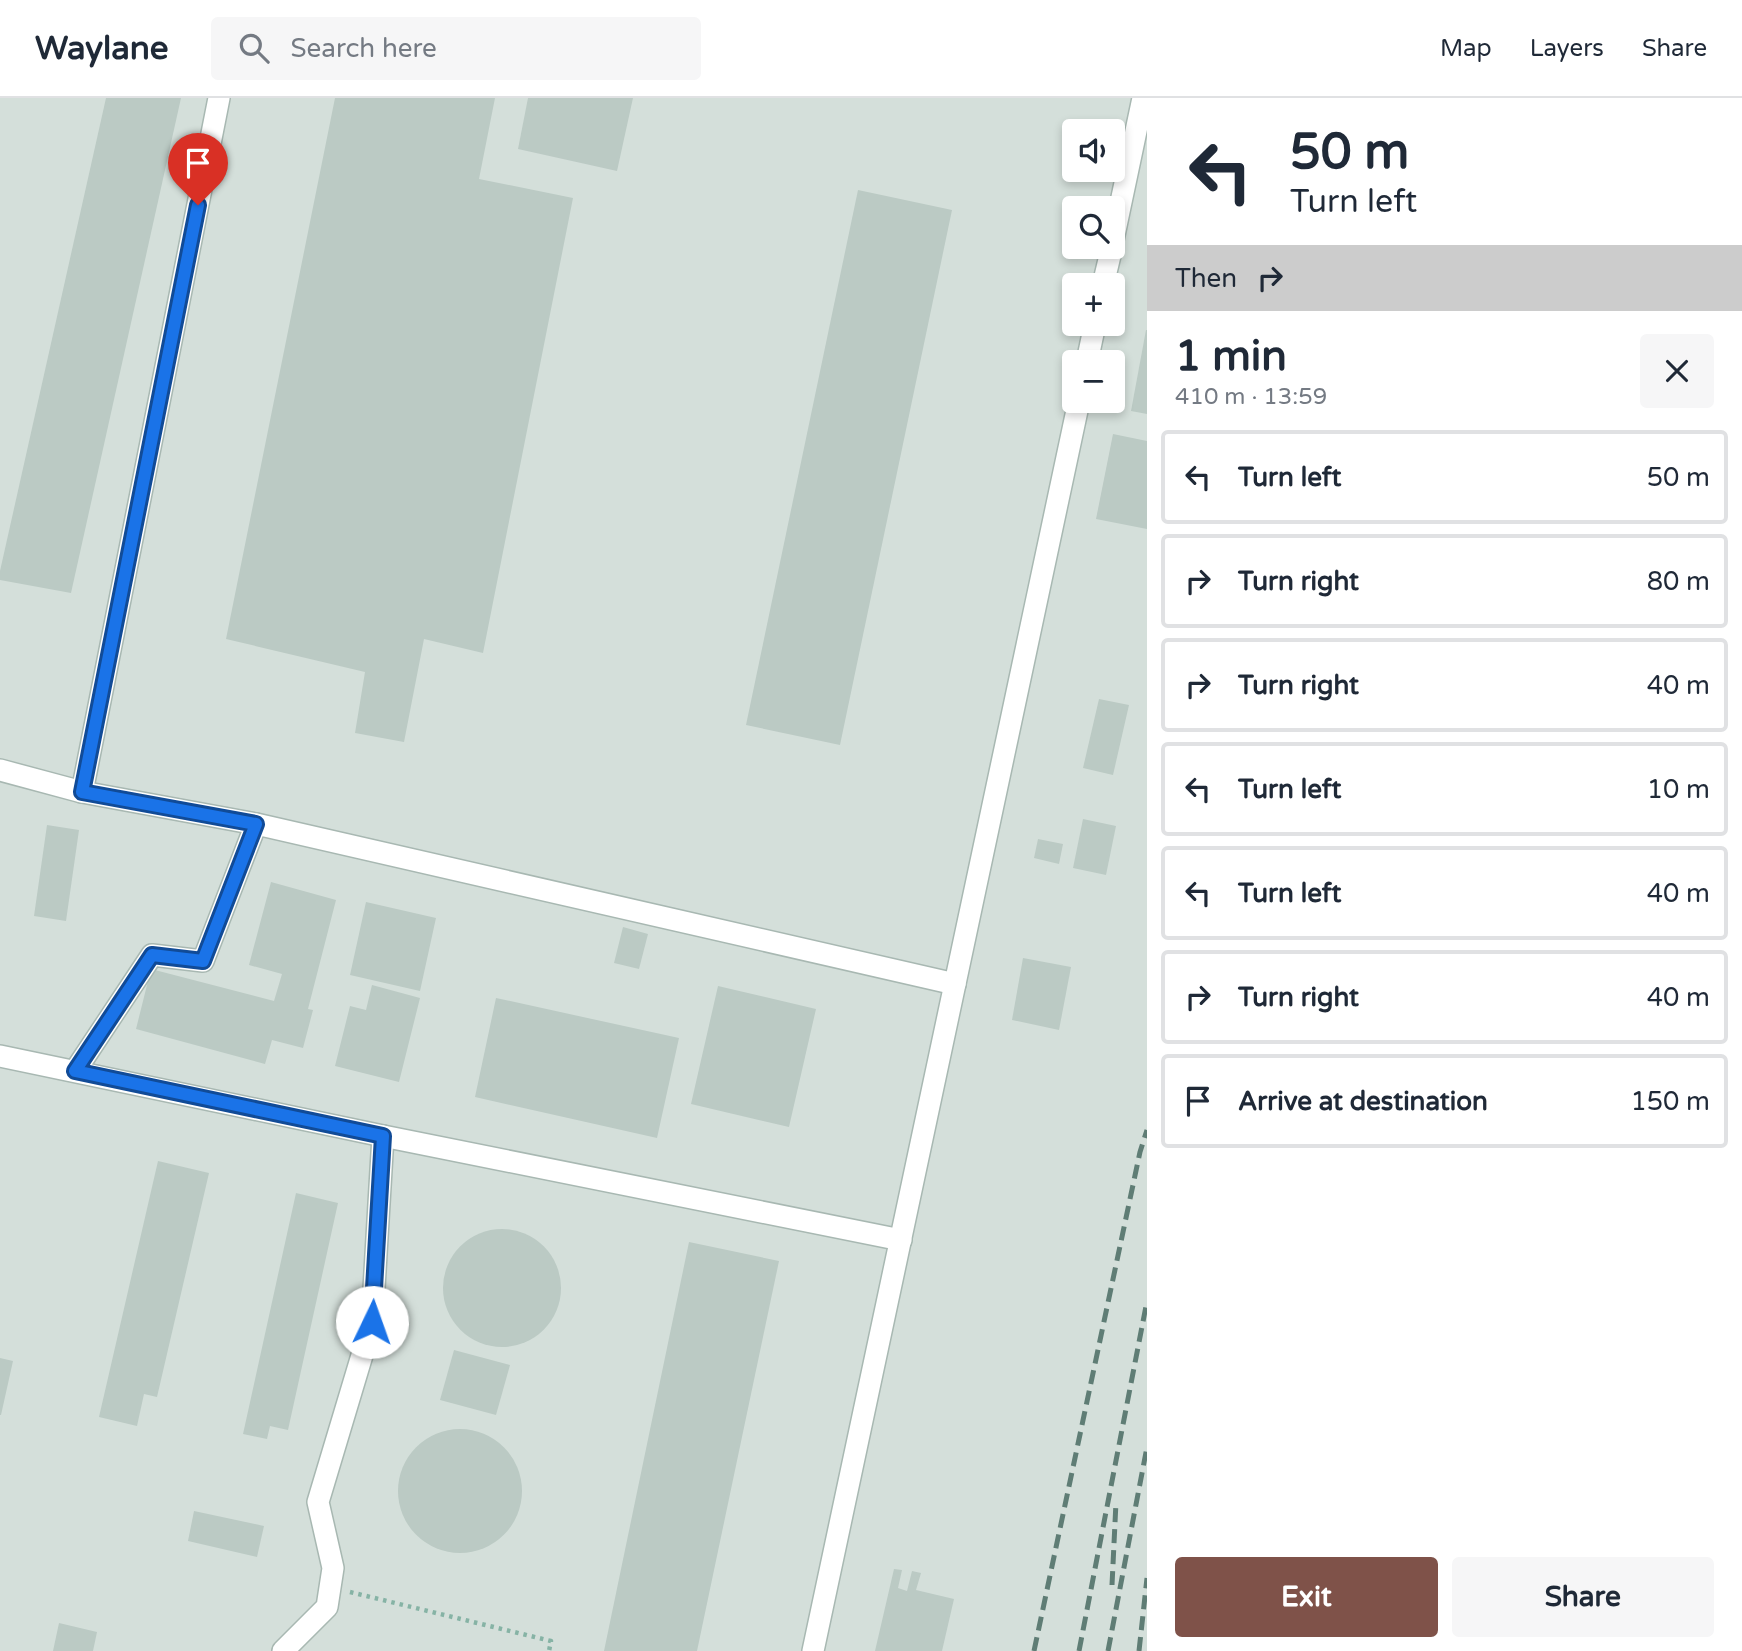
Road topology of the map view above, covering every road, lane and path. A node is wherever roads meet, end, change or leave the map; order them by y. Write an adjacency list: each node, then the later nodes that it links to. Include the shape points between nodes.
1 (219, 98): 6 (lane)
2 (1143, 98): 3 (lane)
3 (1122, 196)
4 (1076, 413): 8 (lane)
5 (0, 770): 6 (lane)
6 (82, 792): 7 (lane)
7 (256, 824): 8 (lane); 10 (lane, via 203,961 152,955)
8 (955, 984): 12 (lane)
9 (0, 1056): 10 (lane)
10 (75, 1071): 11 (lane)
11 (383, 1136): 12 (lane); 13 (lane, via 372,1322 318,1502 333,1568)
12 (901, 1240): 16 (lane)
13 (330, 1587): 14 (lane, via 327,1607); 15 (path, via 551,1641)
14 (283, 1651)
15 (549, 1651)
16 (813, 1651)

